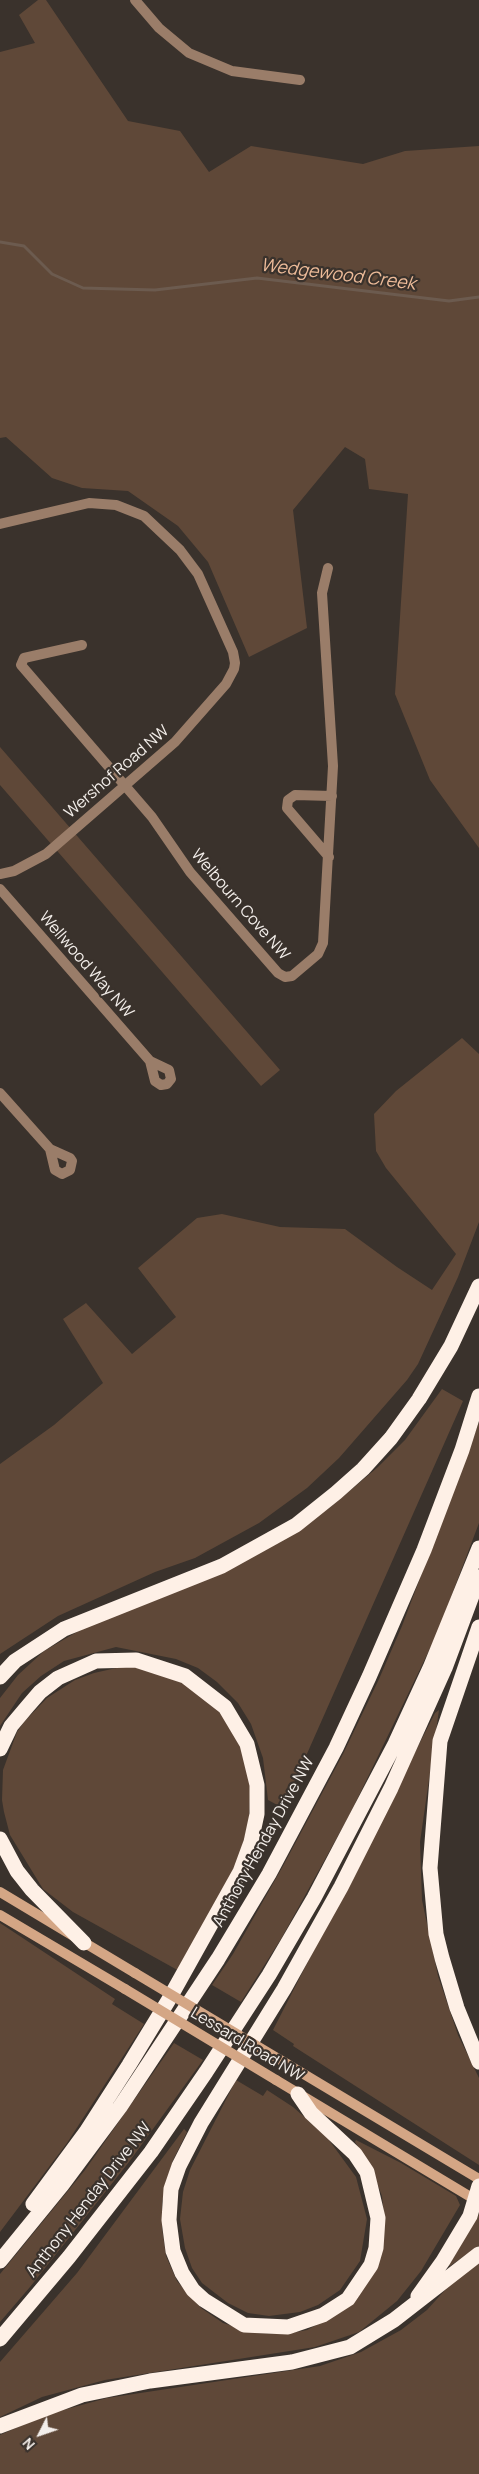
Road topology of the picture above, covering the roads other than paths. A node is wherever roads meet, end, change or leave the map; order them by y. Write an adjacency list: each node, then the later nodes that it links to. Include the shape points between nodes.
1 (135, 0): 2 (street, via 159,28 189,52 232,71)
2 (300, 80)
3 (0, 524): 6 (street, Wershof Road NW, via 89,503 116,505 144,516 180,550 198,574 233,652 234,669 226,684 184,734)
4 (328, 568): 7 (street, Welbourn Cove NW, via 322,594)
5 (82, 645): 6 (street, via 24,658 21,665)
6 (125, 786): 8 (street, Welbourn Cove NW, via 157,824 190,872 285,978 297,973 321,951); 9 (street, Wershof Road NW, via 46,854 14,871)
7 (332, 796): 8 (street, Welbourn Cove NW); 8 (street, via 295,795 288,800 287,808)
8 (329, 857)
9 (0, 874)
10 (0, 889): 11 (street, Wellwood Way NW)
11 (150, 1061)
12 (0, 1094): 13 (street)
13 (50, 1149)
14 (479, 1286): 19 (highway, via 451,1346 419,1399 374,1457 336,1493 296,1525 222,1566 64,1629 15,1661)
15 (479, 1396): 31 (highway, Anthony Henday Drive NW, via 424,1550 373,1669 336,1748 269,1874 218,1959 120,2107)
16 (479, 1548): 33 (highway, Anthony Henday Drive NW, via 430,1668 390,1752 314,1898 269,1975 151,2152)
17 (479, 1576): 26 (highway, via 445,1668 391,1788 284,1990 200,2123 171,2189 168,2220 173,2251 182,2273 204,2300 244,2325 288,2327 323,2316 348,2299 371,2265 376,2248 378,2218 367,2172 355,2154 311,2113)
18 (479, 1627): 25 (highway, via 440,1741 430,1868 436,1934 442,1958 457,2008)
19 (0, 1677)
20 (0, 1749): 29 (highway, via 11,1726 26,1707 58,1678 96,1661 136,1660 185,1676 225,1706 247,1744 254,1766 257,1794 252,1842 240,1872 168,2001 86,2132)
21 (0, 1839): 24 (highway, via 17,1872)
22 (0, 1892): 24 (main road, Lessard Road NW)
23 (0, 1915): 26 (main road, Lessard Road NW, bridge)
24 (84, 1943): 27 (main road, Lessard Road NW, bridge)
25 (479, 2062)
26 (298, 2094): 28 (main road, Lessard Road NW)
27 (479, 2180)
28 (478, 2196): 32 (highway, via 443,2261 410,2305)
29 (0, 2249)
30 (479, 2254): 32 (highway)
31 (0, 2261)
32 (394, 2320): 34 (highway, via 364,2340 326,2354 292,2362 150,2381 82,2395)
33 (0, 2339)
34 (0, 2426)

